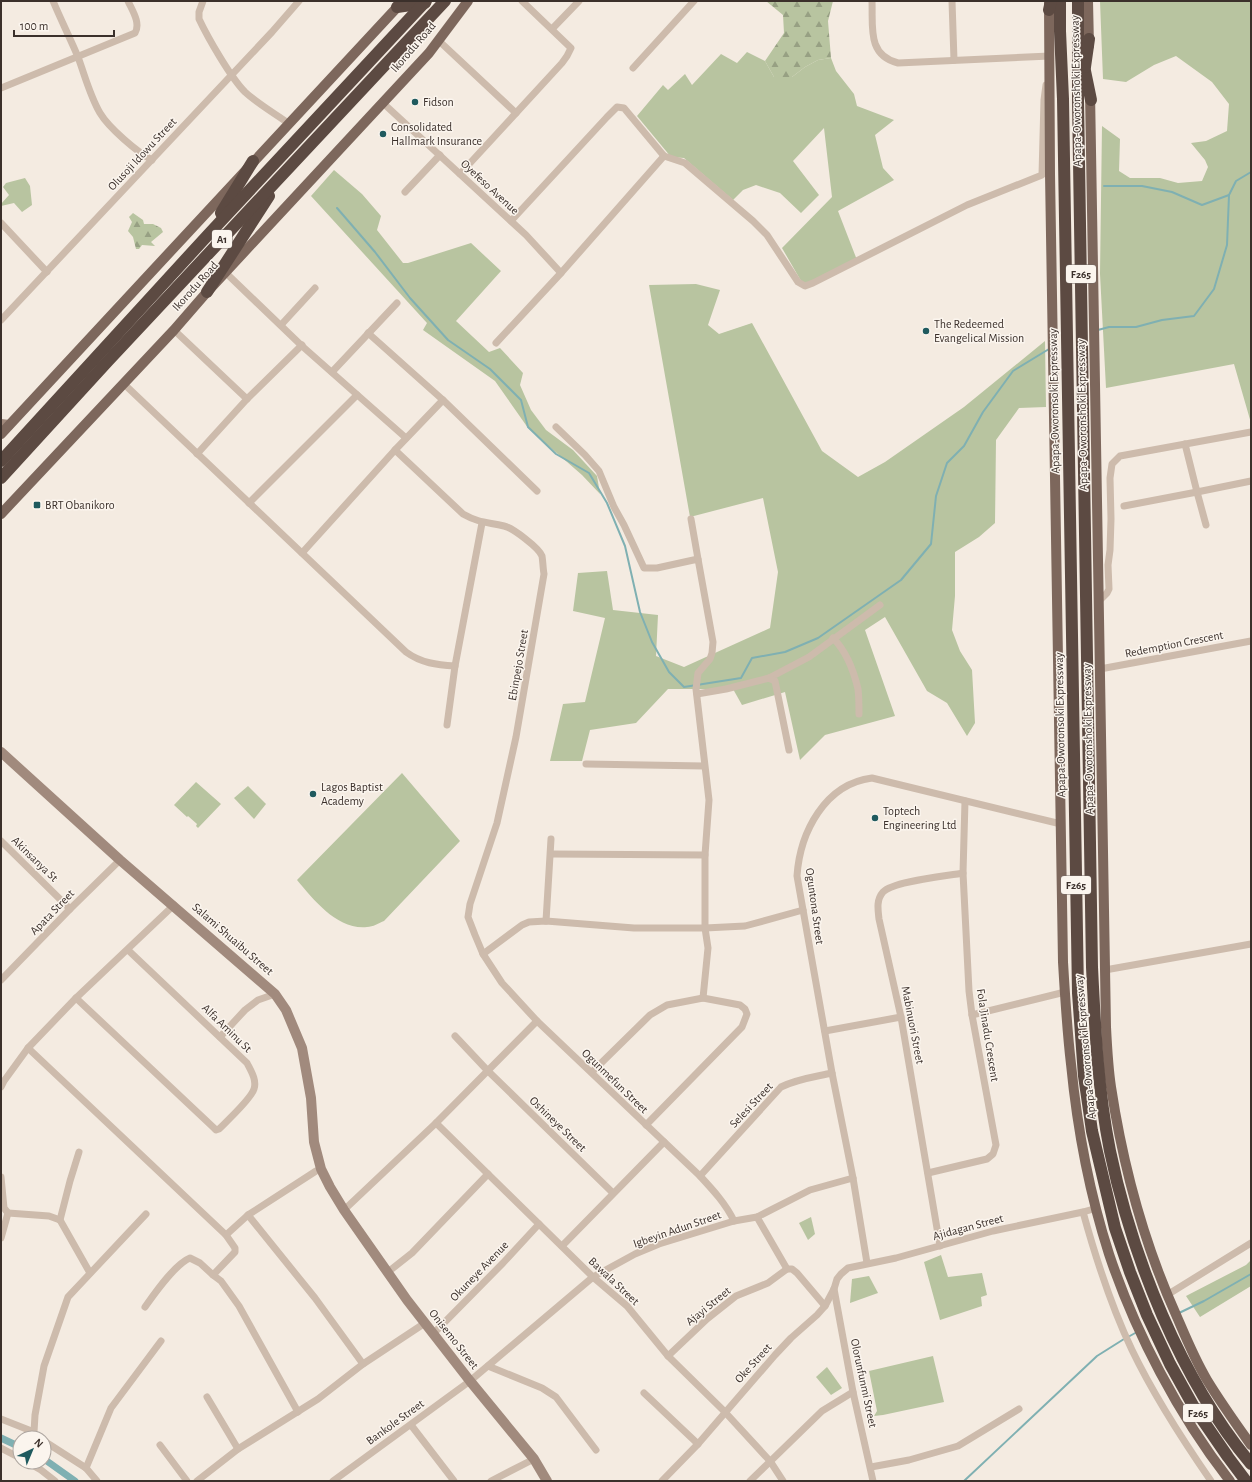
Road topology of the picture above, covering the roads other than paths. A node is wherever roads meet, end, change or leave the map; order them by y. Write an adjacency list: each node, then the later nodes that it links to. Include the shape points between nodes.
1 (53, 1): 21 (street)
2 (128, 1): 21 (street, via 137,21 135,33)
3 (203, 1): 25 (street, via 199,19)
4 (299, 1): 25 (street, Olusoji Idowu Street)
5 (445, 1): 38 (highway, Ikorodu Road / A1)
6 (468, 1): 19 (main road, Ikorodu Road)
7 (522, 1): 17 (street)
8 (579, 1): 17 (street)
9 (694, 1): 23 (street)
10 (872, 1): 22 (street, via 874,38 877,50 884,57 898,63)
11 (952, 1): 22 (street)
12 (1078, 1): 18 (highway, Apapa-Oworonshoki Expressway / F265)
13 (1088, 1): 18 (main road, Apapa-Oworonshoki Expressway)
14 (426, 2): 16 (highway); 43 (highway, Ikorodu Road / A1)
15 (1053, 3): 20 (main road, Apapa-Oworonshoki Expressway); 28 (highway, Apapa-Oworonshoki Expressway / F265, via 1060,31)
16 (400, 4): 33 (main road)
17 (552, 29): 32 (street, via 571,48 567,56)
18 (1084, 38): 24 (highway); 29 (highway, Apapa-Oworonshoki Expressway / F265); 30 (main road, Apapa-Oworonshoki Expressway)
19 (438, 40): 31 (main road, Ikorodu Road); 32 (street)
20 (1050, 56): 22 (street); 26 (main road, Apapa-Oworonshoki Expressway)
21 (78, 57): 27 (street); 36 (street, via 85,80 101,114 141,154)
22 (954, 60)
23 (633, 68)
24 (1084, 70): 29 (highway); 30 (highway)
25 (232, 74): 33 (street, via 240,87 251,97); 36 (street, Olusoji Idowu Street)
26 (1050, 76): 35 (street, via 1044,100 1042,175 968,205 805,286 798,282 767,235 753,221 685,163); 67 (main road, Apapa-Oworonshoki Expressway)
27 (1, 88)
28 (1063, 99): 213 (highway, Apapa-Oworonsoki Expressway / F265, via 1078,993 1084,1076 1092,1131 1115,1228 1147,1315 1195,1409)
29 (1078, 100): 166 (highway, Apapa-Oworonsoki Expressway / F265, via 1092,968 1096,1040 1110,1150 1122,1202)
30 (1091, 100): 83 (main road, Apapa-Oworonshoki Expressway)
31 (383, 102): 34 (street, Oyefeso Avenue); 45 (main road, Ikorodu Road)
32 (516, 113): 39 (street)
33 (288, 123): 37 (main road)
34 (440, 155): 39 (street, Oyefeso Avenue); 40 (street)
35 (664, 156): 41 (street, via 624,108 617,107); 46 (street)
36 (152, 160): 44 (street, Olusoji Idowu Street)
37 (253, 161): 43 (highway); 61 (main road)
38 (288, 168): 48 (highway); 71 (highway, Ikorodu Road / A1)
39 (460, 174): 41 (street, Oyefeso Avenue)
40 (405, 192)
41 (510, 221): 46 (street, Oyefeso Avenue)
42 (1, 223): 44 (street)
43 (207, 236): 70 (highway, Ikorodu Road / A1)
44 (46, 272): 50 (street, Olusoji Idowu Street)
45 (226, 273): 48 (main road, Ikorodu Road); 51 (street)
46 (561, 273): 54 (street)
47 (315, 288): 51 (street)
48 (207, 292): 52 (main road, Ikorodu Road)
49 (397, 303): 53 (street)
50 (1, 320)
51 (281, 325): 55 (street)
52 (174, 330): 57 (main road, Ikorodu Road); 59 (street)
53 (368, 333): 56 (street); 60 (street)
54 (496, 343)
55 (302, 345): 56 (street); 59 (street)
56 (332, 372): 58 (street)
57 (123, 383): 69 (street); 77 (main road, Ikorodu Road)
58 (357, 395): 65 (street); 75 (street)
59 (247, 399): 69 (street)
60 (443, 400): 65 (street); 73 (street)
61 (5, 424): 64 (main road)
62 (556, 427): 82 (street, via 599,472 644,568 657,568)
63 (1251, 432): 66 (street)
64 (1, 434)
65 (406, 438): 68 (street)
66 (1185, 444): 74 (street); 83 (street, via 1120,456 1112,464 1109,588)
67 (1055, 446): 98 (main road, Apapa-Oworonsoki Expressway)
68 (395, 450): 79 (street, Ebinpejo Street, via 463,514); 81 (street)
69 (197, 454): 75 (street)
70 (1, 461)
71 (1, 478)
72 (1251, 481): 74 (street)
73 (537, 491)
74 (1196, 492): 76 (street); 80 (street)
75 (249, 503): 81 (street)
76 (1124, 506)
77 (1, 514)
78 (691, 519): 82 (street)
79 (482, 523): 87 (street); 112 (street, Ebinpejo Street, via 506,526 525,538 542,554 544,574 516,737 497,823 470,904 468,917)
80 (1206, 525)
81 (302, 553): 87 (street, via 411,655 425,662)
82 (698, 559): 90 (street, via 713,642 710,659 698,673)
83 (1099, 601): 88 (main road, Apapa-Oworonshoki Expressway)
84 (880, 605): 85 (street)
85 (833, 638): 89 (street, via 809,657); 91 (street, via 850,664 858,689)
86 (1251, 640): 88 (street, Redemption Crescent)
87 (455, 666): 92 (street)
88 (1100, 669): 113 (main road, Apapa-Oworonshoki Expressway)
89 (769, 678): 90 (street, via 726,689); 93 (street, via 775,681)
90 (696, 691): 96 (street)
91 (859, 714)
92 (447, 725)
93 (789, 750)
94 (1, 752): 103 (street, Salami Shuaibu Street)
95 (586, 764): 96 (street)
96 (704, 766): 102 (street, via 709,800)
97 (965, 801): 98 (street, Oguntona Street); 104 (street, Fola Jinadu Crescent); 107 (street, Oguntona Street, via 872,778 841,789 817,815 802,845 797,876)
98 (1061, 824): 115 (main road, Apapa-Oworonsoki Expressway)
99 (551, 839): 101 (street)
100 (1, 841): 106 (street, Akinsanya St)
101 (551, 854): 102 (street); 108 (street)
102 (705, 855): 109 (street)
103 (120, 860): 105 (street, Salami Shuaibu Street); 106 (street, Apata Street)
104 (963, 873): 119 (street, Fola Jinadu Crescent); 120 (street, Mabinuori Street, via 896,885 881,896 878,903 879,919)
105 (174, 905): 111 (street); 116 (street, Salami Shuaibu Street)
106 (70, 909): 114 (street, Apata Street)
107 (803, 910): 109 (street, via 744,926); 122 (street, Oguntona Street)
108 (546, 920): 109 (street, via 634,928); 112 (street, via 522,925)
109 (705, 928): 118 (street, via 708,948)
110 (1251, 944): 113 (street)
111 (128, 950): 117 (street); 124 (street, Alfa Aminu St)
112 (483, 954): 121 (street, Ogunmefun Street, via 502,983)
113 (1105, 970): 163 (main road, Apapa-Oworonshoki Expressway, via 1111,1086 1120,1135 1145,1236)
114 (1, 980)
115 (1065, 992): 119 (street); 141 (main road, Apapa-Oworonsoki Expressway, via 1070,1065 1080,1130)
116 (275, 994): 124 (street, via 258,1000 245,1010); 134 (street, Salami Shuaibu Street, via 286,1010 302,1048 311,1098 314,1142)
117 (76, 998): 124 (street, Alfa Aminu St, via 216,1130 243,1105 254,1089 254,1076 247,1063); 125 (street)
118 (703, 998): 127 (street, via 657,1009); 131 (street, via 740,1005 747,1014 746,1021)
119 (972, 1015): 135 (street, Fola Jinadu Crescent, via 996,1139 995,1150 986,1159)
120 (901, 1017): 122 (street); 135 (street, Mabinuori Street)
121 (536, 1021): 126 (street); 127 (street, Ogunmefun Street)
122 (825, 1031): 128 (street, Oguntona Street)
123 (455, 1036): 126 (street, Oshineye Street)
124 (220, 1037)
125 (28, 1048): 129 (street); 151 (street)
126 (487, 1070): 130 (street); 140 (street, Oshineye Street)
127 (592, 1072): 131 (street, Ogunmefun Street)
128 (832, 1073): 137 (street, Selesi Street, via 804,1078 781,1087); 139 (street, Oguntona Street)
129 (1, 1087)
130 (436, 1123): 136 (street, Bawala Street); 143 (street)
131 (646, 1125): 132 (street, Ogunmefun Street)
132 (664, 1142): 137 (street, Ogunmefun Street); 140 (street)
133 (79, 1152): 148 (street)
134 (321, 1169): 143 (street, Salami Shuaibu Street); 146 (street)
135 (928, 1173): 155 (street, Mabinuori Street)
136 (488, 1174): 150 (street, Bawala Street); 159 (street, via 412,1253)
137 (700, 1176): 149 (street, Ogunmefun Street)
138 (1, 1177): 142 (street)
139 (853, 1178): 147 (street, Igbeyin Adun Street, via 810,1190); 156 (street, Oguntona Street)
140 (612, 1193): 154 (street)
141 (1097, 1208): 144 (street, Ajidagan Street); 212 (main road, Apapa-Oworonsoki Expressway, via 1109,1254 1158,1368 1191,1425)
142 (4, 1209): 148 (street); 152 (street)
143 (344, 1210): 159 (street, Onisemo Street)
144 (1083, 1212): 155 (street, Ajidagan Street, via 993,1231); 211 (street, via 1099,1268 1132,1349 1162,1406)
145 (146, 1214): 158 (street)
146 (248, 1215): 151 (street); 172 (street)
147 (757, 1217): 149 (street, Igbeyin Adun Street); 157 (street)
148 (60, 1220): 158 (street)
149 (734, 1221): 161 (street, Igbeyin Adun Street, via 659,1244)
150 (539, 1224): 154 (street, Bawala Street); 169 (street, Okuneye Avenue)
151 (226, 1235): 160 (street, via 235,1252)
152 (1, 1238)
153 (1251, 1243): 163 (street)
154 (562, 1246): 161 (street, Bawala Street)
155 (940, 1246): 156 (street, Ajidagan Street)
156 (863, 1265): 162 (street, Oke Street, via 848,1268 837,1279)
157 (787, 1269): 164 (street, via 797,1273); 171 (street, Ajayi Street, via 768,1283 736,1296)
158 (90, 1272): 184 (street, via 68,1297 44,1366)
159 (388, 1272): 167 (street, Onisemo Street)
160 (213, 1275): 165 (street, via 197,1261 190,1258 184,1260); 180 (street, via 221,1281 239,1306)
161 (593, 1277): 171 (street, Bawala Street, via 627,1306); 173 (street, Igbeyin Adun Street)
162 (834, 1289): 164 (street, Oke Street); 175 (street, Olorunfunmi Street)
163 (1167, 1295): 166 (main road, Apapa-Oworonshoki Expressway)
164 (825, 1306): 179 (street, Oke Street, via 775,1354)
165 (145, 1307)
166 (1166, 1307): 168 (highway, Apapa-Oworonsoki Expressway / F265)
167 (426, 1323): 169 (street, Onisemo Street); 172 (street)
168 (1176, 1331): 187 (main road); 195 (highway, F265, via 1192,1375 1221,1423)
169 (434, 1333): 174 (street, Onisemo Street)
170 (160, 1342): 197 (street, via 111,1408)
171 (668, 1356): 179 (street, Bawala Street)
172 (364, 1364): 180 (street)
173 (488, 1366): 174 (street, Igbeyin Adun Street); 191 (street, via 542,1388 556,1397)
174 (470, 1381): 182 (street, Bankole Street); 193 (street, Onisemo Street)
175 (853, 1392): 194 (street, via 822,1411); 196 (street, Olorunfunmi Street)
176 (644, 1393): 185 (street)
177 (207, 1397): 190 (street)
178 (1019, 1409): 196 (street, via 958,1446 909,1460)
179 (724, 1411): 185 (street, Oke Street); 194 (street, Bawala Street)
180 (298, 1412): 190 (street)
181 (1, 1420): 183 (street)
182 (412, 1425): 203 (street, Bankole Street); 204 (street)
183 (28, 1430)
184 (34, 1430)
185 (698, 1444): 207 (street, Oke Street)
186 (160, 1445): 201 (street)
187 (1251, 1445)
188 (52, 1446): 197 (street)
189 (1, 1448): 192 (street)
190 (238, 1449): 202 (street)
191 (596, 1450)
192 (12, 1454)
193 (534, 1459): 205 (street); 206 (street, Onisemo Street)
194 (770, 1461): 208 (street); 209 (street, Bawala Street)
195 (1251, 1464)
196 (871, 1467): 210 (street, Olorunfunmi Street)
197 (86, 1468): 200 (street)
198 (41, 1470): 199 (street)
199 (55, 1481)
200 (97, 1481)
201 (187, 1481)
202 (197, 1481)
203 (332, 1481)
204 (454, 1481)
205 (491, 1481)
206 (547, 1481)
207 (662, 1481)
208 (750, 1481)
209 (783, 1481)
210 (873, 1481)
211 (1211, 1481)
212 (1230, 1481)
213 (1246, 1481)

